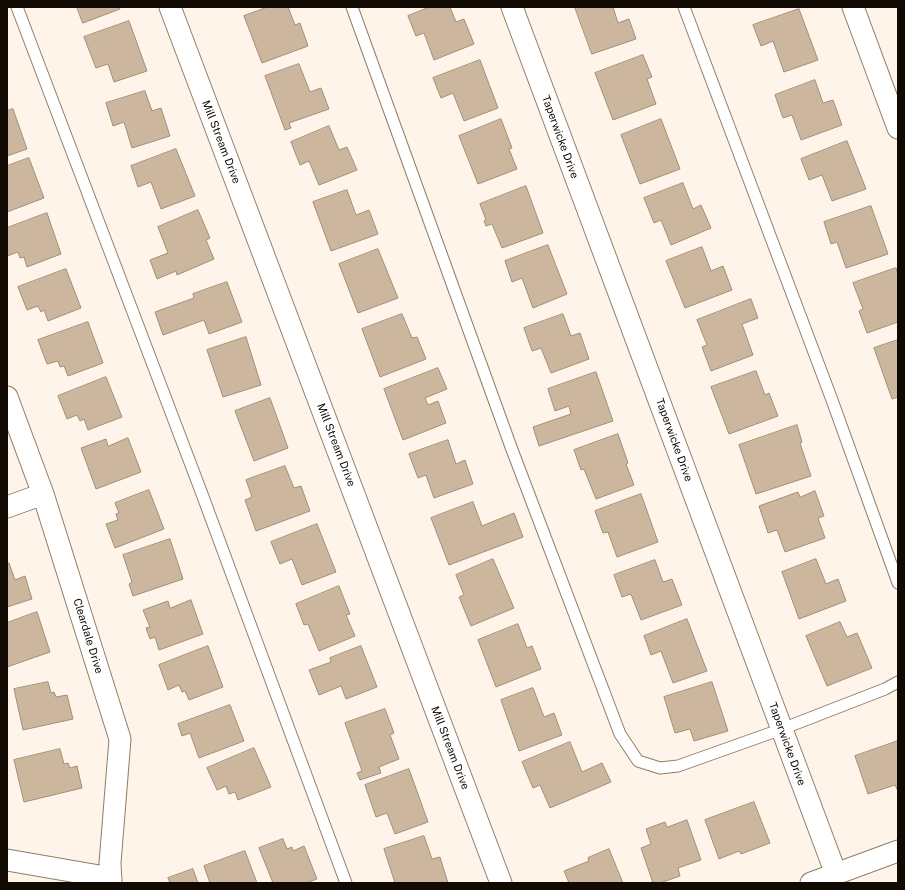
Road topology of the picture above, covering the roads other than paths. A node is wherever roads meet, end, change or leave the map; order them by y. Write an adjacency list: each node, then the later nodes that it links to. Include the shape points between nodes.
1 (17, 7): 18 (lane)
2 (170, 7): 19 (street, Mill Stream Drive)
3 (352, 7): 13 (lane, via 511,447 620,734 638,761 660,768 678,766)
4 (512, 7): 13 (street, Taperwicke Drive)
5 (684, 7): 11 (lane)
6 (853, 7): 7 (street)
7 (898, 128)
8 (7, 397): 9 (street, Cleardale Drive)
9 (43, 494): 10 (street); 17 (street, Cleardale Drive, via 120,739 110,863)
10 (7, 507)
11 (898, 583)
12 (898, 682): 13 (lane)
13 (782, 729): 16 (street, Taperwicke Drive)
14 (898, 851): 16 (street)
15 (7, 860): 17 (street)
16 (836, 874): 20 (street)
17 (111, 880)
18 (346, 883)
19 (501, 883)
20 (811, 883)

